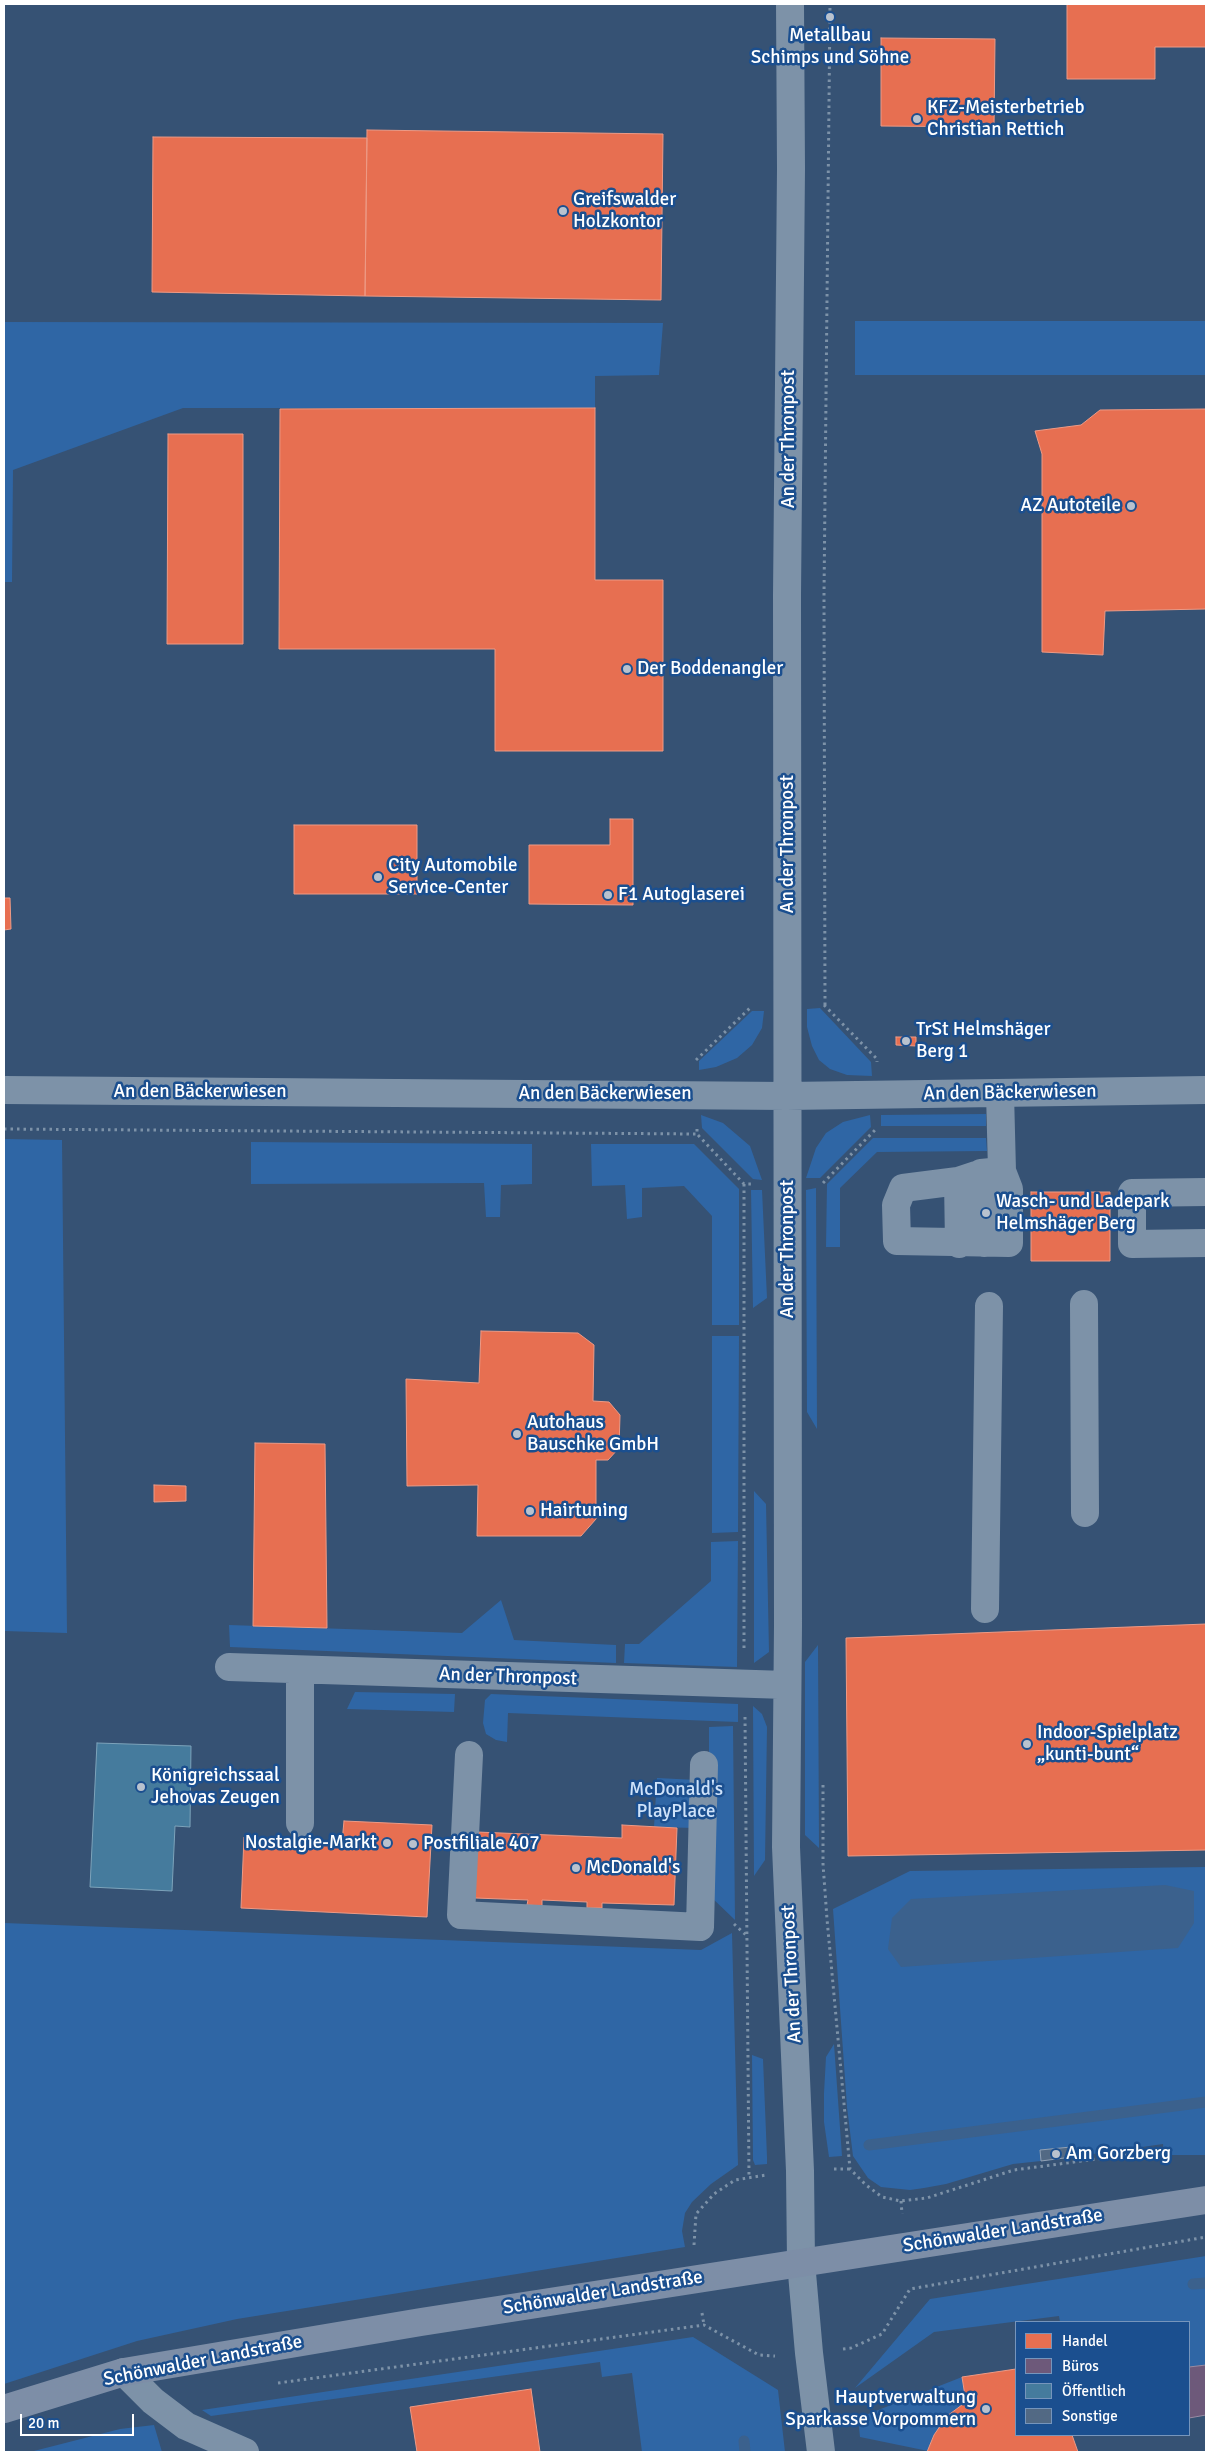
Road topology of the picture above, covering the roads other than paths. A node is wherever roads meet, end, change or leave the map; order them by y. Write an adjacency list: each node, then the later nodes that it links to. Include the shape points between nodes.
1 (790, 4): 5 (street, An der Thronpost)
2 (4, 1090): 5 (street, An den Bäckerwiesen)
3 (1206, 1090): 4 (street, An den Bäckerwiesen)
4 (1000, 1093): 5 (street, An den Bäckerwiesen); 6 (street)
5 (788, 1096): 16 (street, An der Thronpost)
6 (980, 1175): 8 (street); 8 (street, via 1009,1189); 8 (street, via 903,1188 896,1205 897,1241)
7 (1206, 1192): 9 (street, via 1132,1193 1132,1244)
8 (984, 1243)
9 (1206, 1243)
10 (1084, 1304): 12 (street)
11 (989, 1306): 13 (street)
12 (1086, 1513)
13 (985, 1609)
14 (229, 1667): 15 (street, An der Thronpost)
15 (300, 1670): 16 (street, An der Thronpost); 19 (street)
16 (786, 1685): 21 (street, An der Thronpost, via 786,1847)
17 (470, 1755): 18 (street, via 461,1915 690,1926 700,1926)
18 (704, 1765)
19 (300, 1823)
20 (1206, 2200): 21 (main road, Schönwalder Landstraße)
21 (801, 2262): 22 (main road, Schönwalder Landstraße); 25 (street)
22 (124, 2372): 23 (main road, Schönwalder Landstraße); 24 (street, via 152,2401 186,2426)
23 (4, 2409)
24 (245, 2452)
25 (821, 2452)

